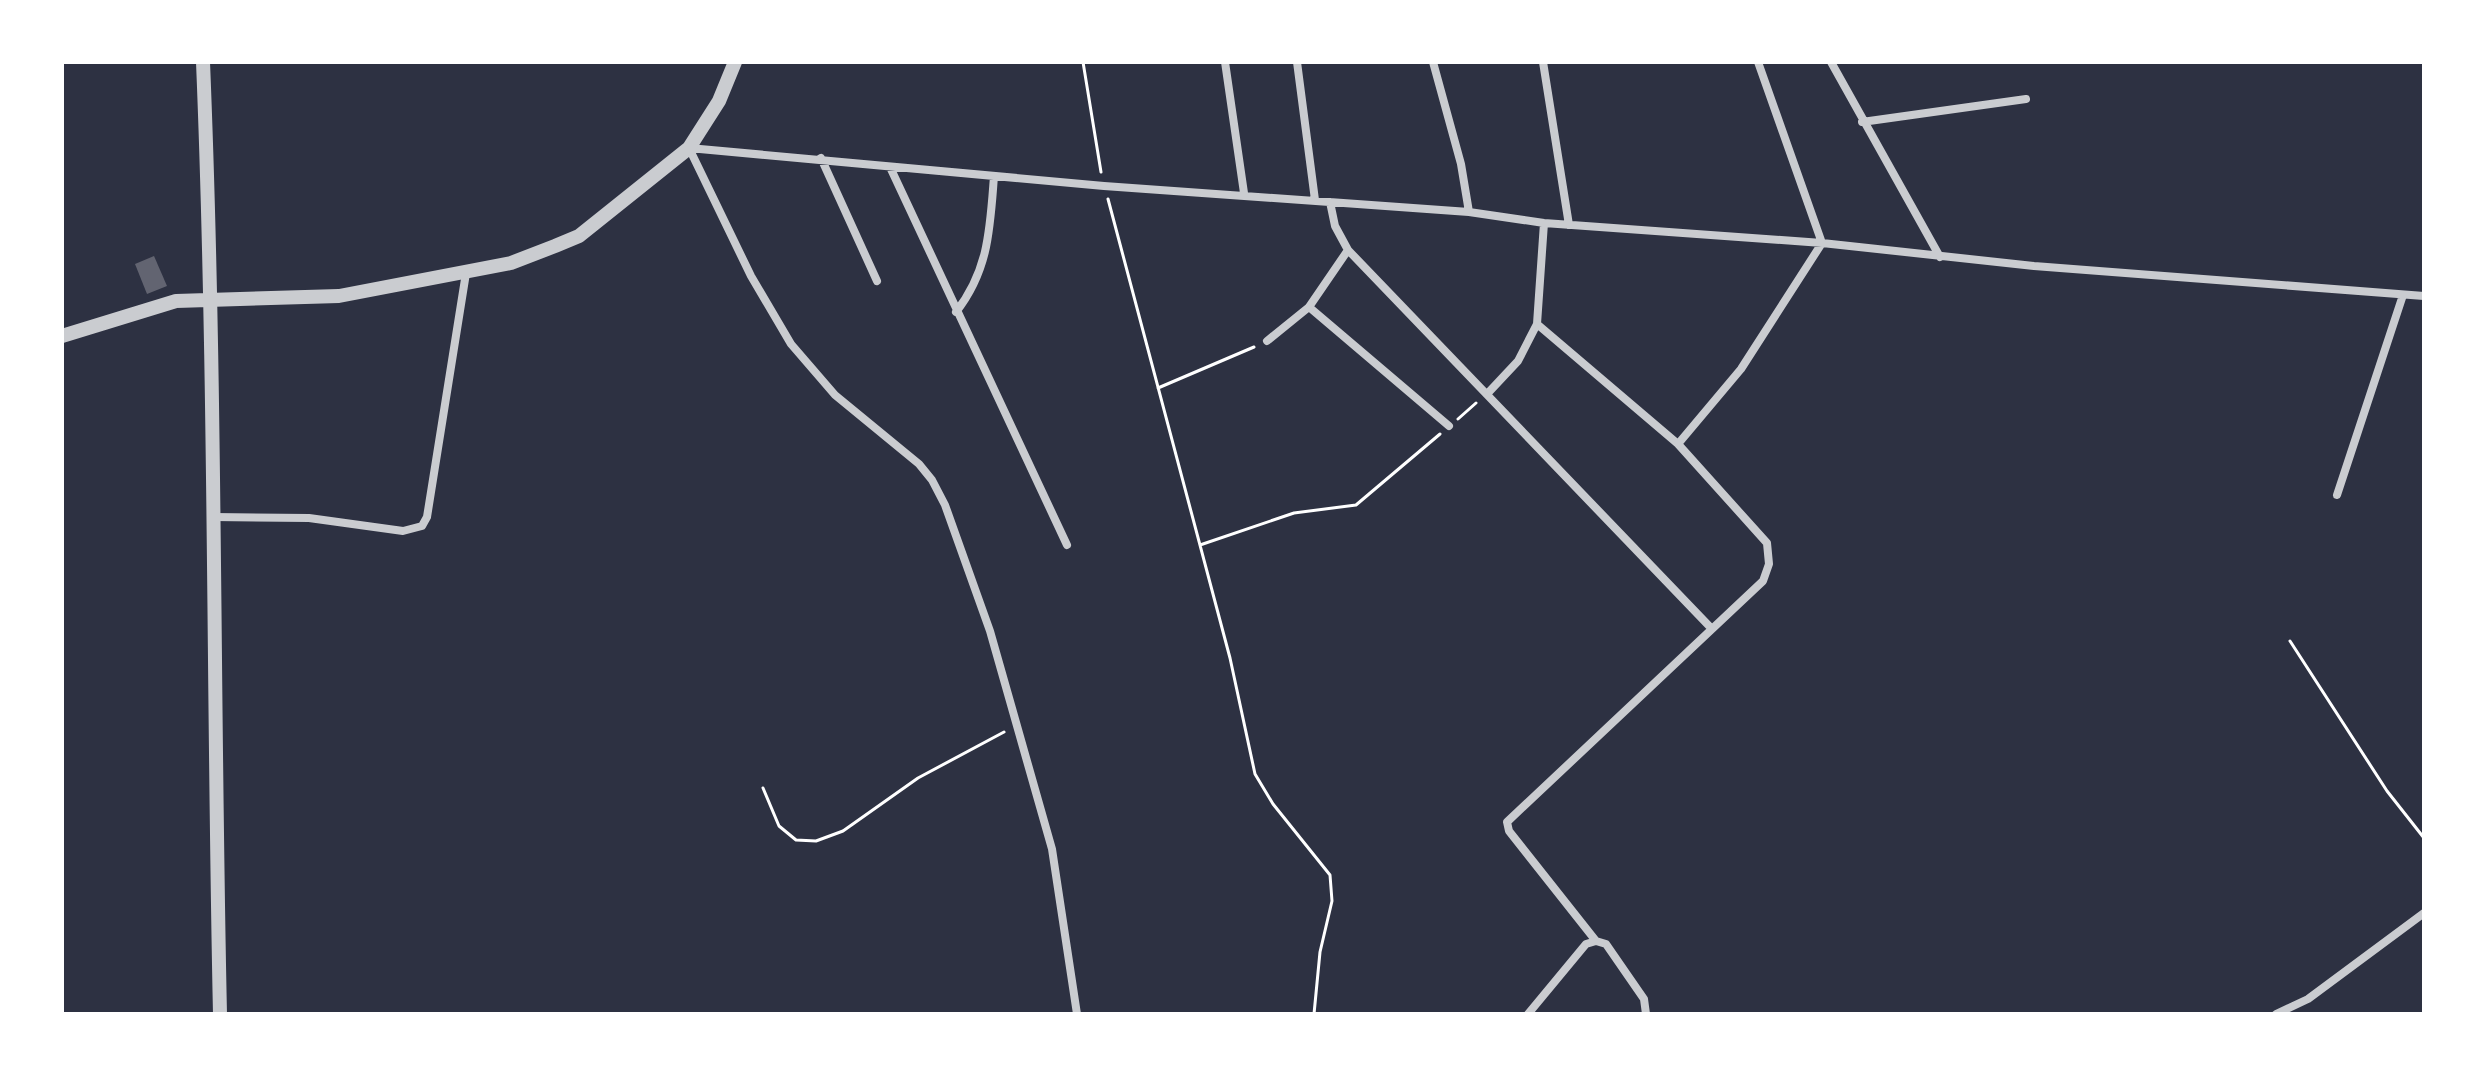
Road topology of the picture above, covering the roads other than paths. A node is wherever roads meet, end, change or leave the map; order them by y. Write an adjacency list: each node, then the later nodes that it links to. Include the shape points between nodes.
1 (203, 62): 28 (street)
2 (735, 62): 11 (street, via 719,101)
3 (1225, 62): 15 (street)
4 (1297, 62): 16 (street)
5 (1433, 62): 18 (street)
6 (1543, 62): 20 (street)
7 (1758, 62): 21 (street)
8 (1831, 62): 10 (street)
9 (2026, 99): 10 (street)
10 (1862, 122): 23 (street)
11 (689, 148): 12 (street); 24 (street, via 579,236 511,263); 44 (street, via 751,276 791,344 835,395 919,464 954,527 1052,849)
12 (821, 158): 13 (street); 25 (street)
13 (890, 167): 14 (street); 30 (street)
14 (994, 176): 15 (street); 30 (street, via 985,260)
15 (1244, 193): 16 (street)
16 (1315, 200): 17 (street)
17 (1330, 202): 18 (street); 22 (street)
18 (1469, 212): 19 (street)
19 (1544, 223): 20 (street); 31 (street)
20 (1569, 225): 21 (street)
21 (1822, 243): 23 (street); 36 (street, via 1741,369)
22 (1348, 250): 29 (street); 34 (street)
23 (1940, 257): 26 (street)
24 (466, 273): 28 (street, via 313,299); 38 (street, via 422,526 403,531 309,518)
25 (877, 281)
26 (2403, 295): 27 (street); 37 (street)
27 (2424, 296)
28 (213, 299): 32 (street, via 149,307); 38 (street)
29 (1309, 307): 33 (street); 35 (street)
30 (956, 312): 39 (street)
31 (1537, 324): 34 (street, via 1518,361); 36 (street)
32 (62, 336)
33 (1267, 341)
34 (1488, 393): 40 (street)
35 (1449, 426)
36 (1678, 444): 40 (street, via 1767,543 1769,564 1763,581)
37 (2337, 495)
38 (213, 517): 43 (street)
39 (1067, 545)
40 (1712, 629): 42 (street, via 1507,822)
41 (2424, 913): 47 (street, via 2308,999)
42 (1596, 941): 45 (street, via 1586,944); 46 (street, via 1606,944 1644,999)
43 (220, 1014)
44 (1077, 1014)
45 (1528, 1014)
46 (1646, 1014)
47 (2276, 1014)

